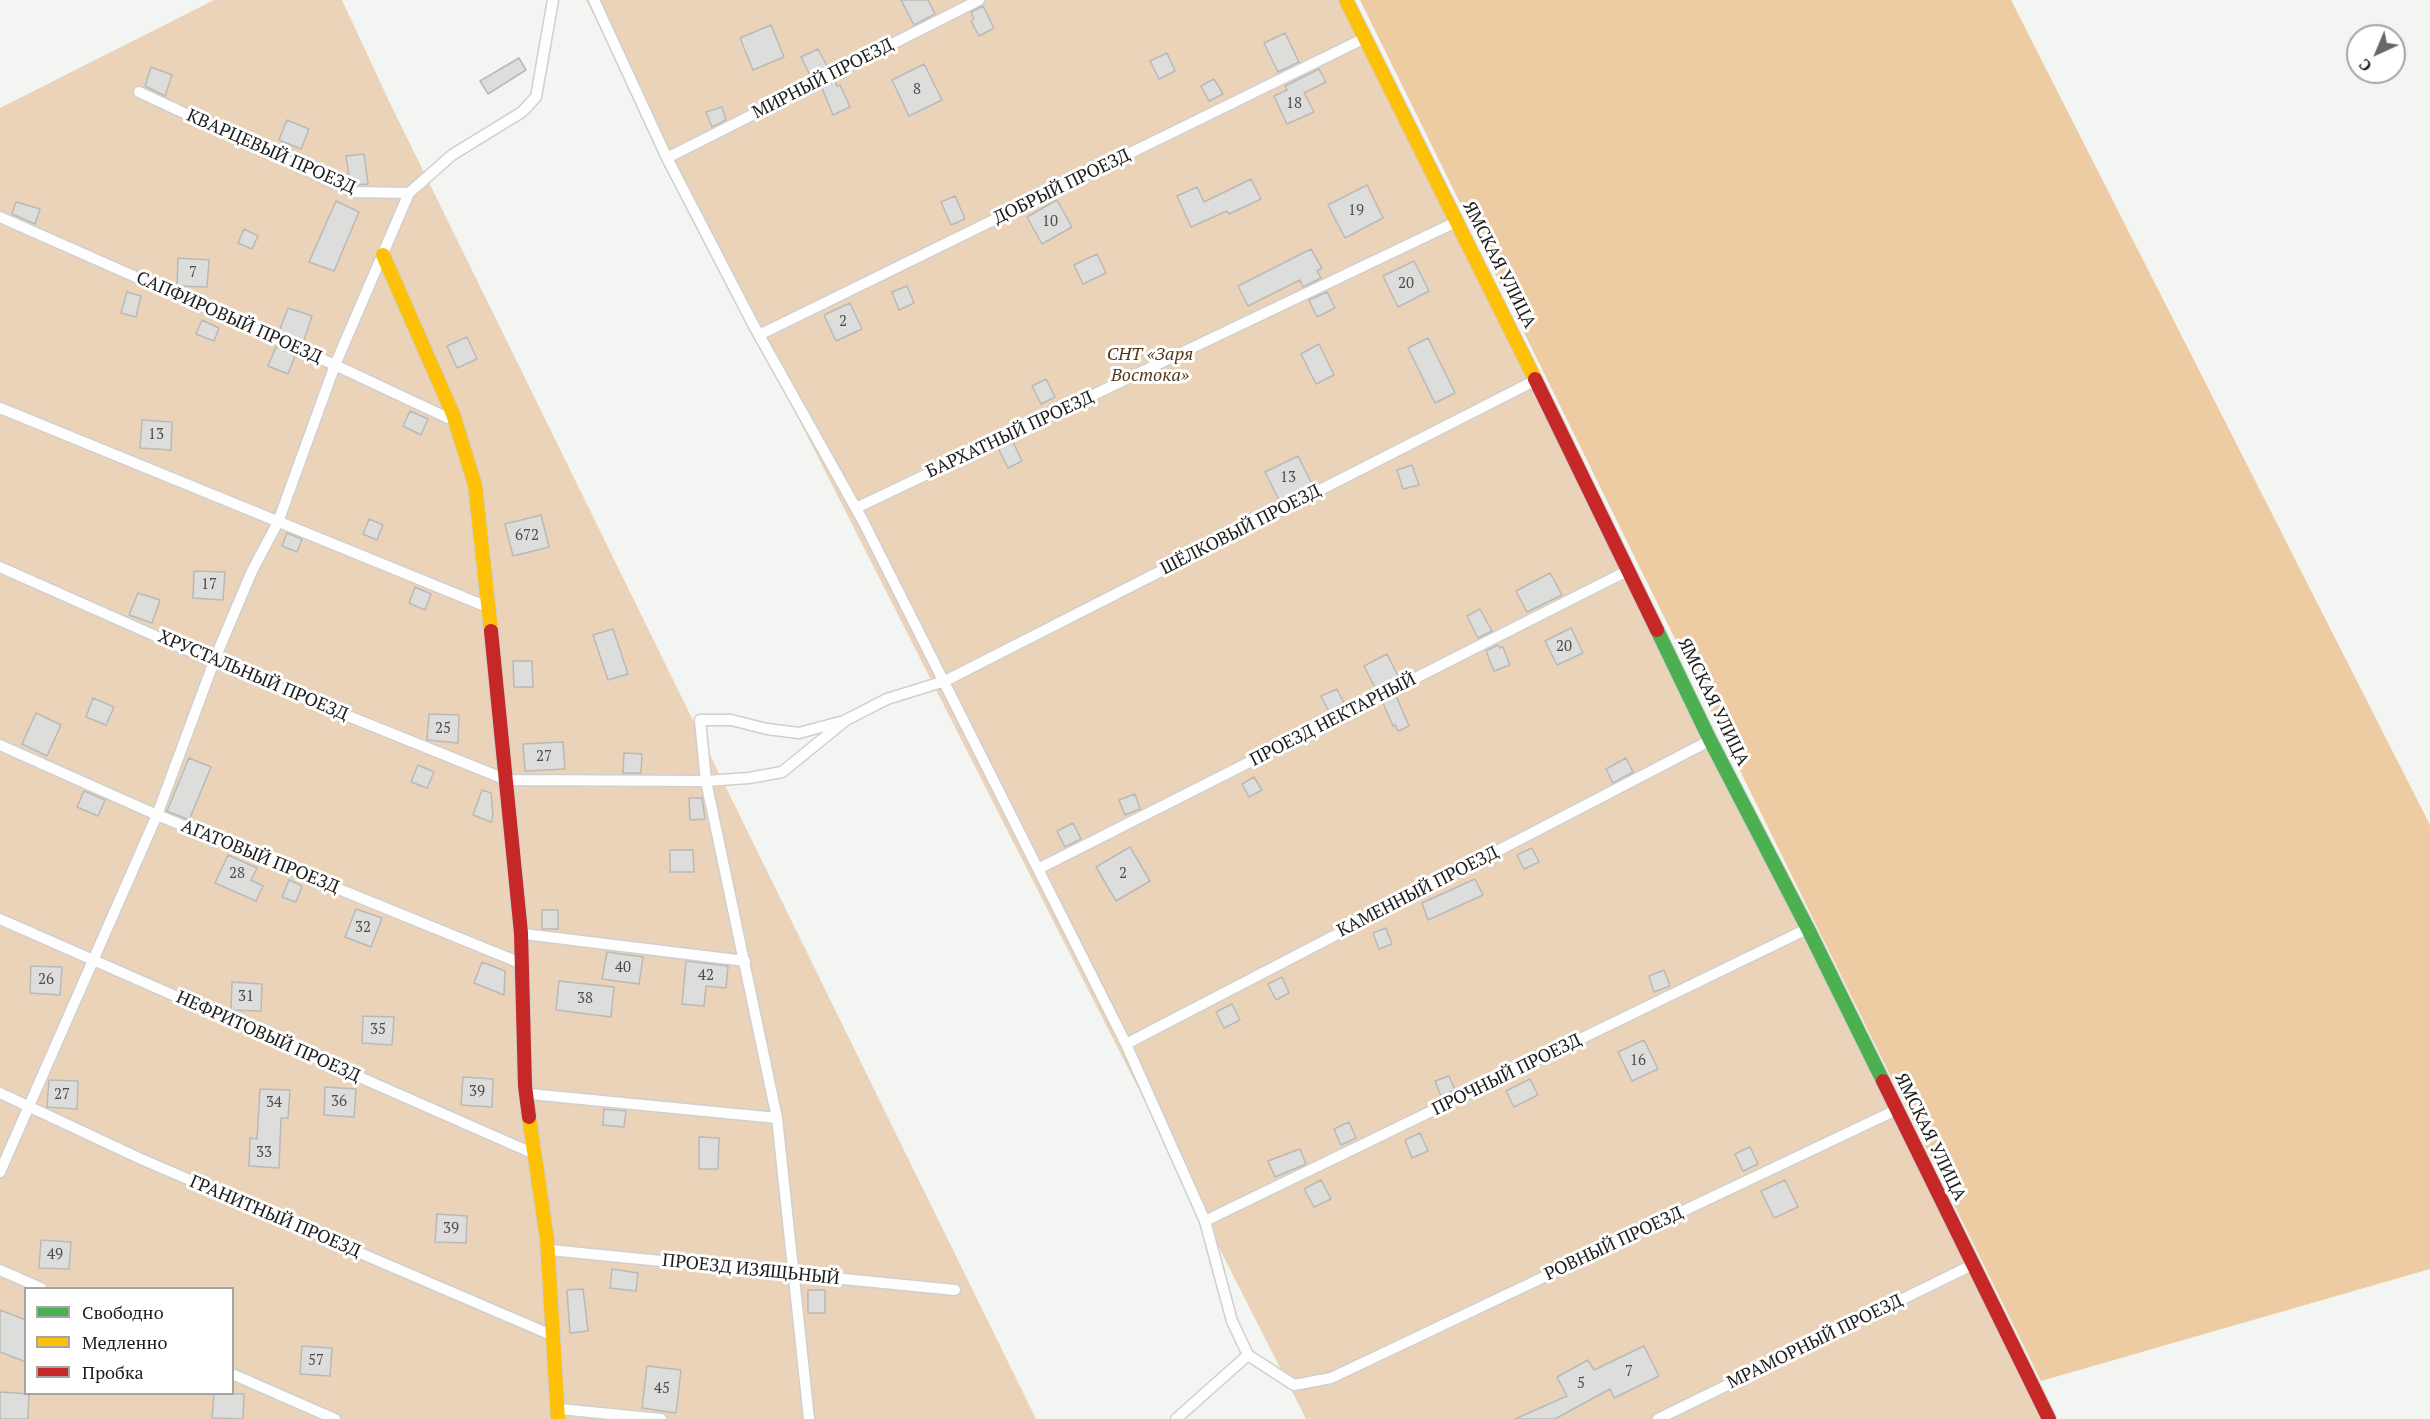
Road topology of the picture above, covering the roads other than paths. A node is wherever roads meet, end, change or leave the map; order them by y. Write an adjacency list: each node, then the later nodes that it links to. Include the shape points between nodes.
1 (553, 0): 8 (lane, via 536,98 522,112 452,155)
2 (594, 0): 7 (lane)
3 (979, 0): 7 (lane, МИРНЫЙ ПРОЕЗД)
4 (1346, 0): 5 (street, ЯМСКАЯ УЛИЦА)
5 (1365, 38): 10 (street, ЯМСКАЯ УЛИЦА); 12 (lane, ДОБРЫЙ ПРОЕЗД)
6 (139, 92): 8 (lane, КВАРЦЕВЫЙ ПРОЕЗД, via 353,192)
7 (667, 158): 12 (lane)
8 (409, 193): 11 (lane)
9 (0, 218): 13 (lane, САПФИРОВЫЙ ПРОЕЗД)
10 (1456, 222): 14 (street, ЯМСКАЯ УЛИЦА); 17 (lane, БАРХАТНЫЙ ПРОЕЗД)
11 (383, 255): 13 (lane); 16 (street)
12 (759, 335): 17 (lane)
13 (335, 365): 16 (lane, САПФИРОВЫЙ ПРОЕЗД); 18 (lane)
14 (1536, 380): 20 (street, ЯМСКАЯ УЛИЦА); 23 (lane, ШЁЛКОВЫЙ ПРОЕЗД)
15 (0, 408): 18 (lane)
16 (456, 422): 21 (street, via 475,485)
17 (856, 508): 23 (lane)
18 (278, 522): 21 (lane); 22 (lane, via 252,571)
19 (0, 567): 22 (lane, ХРУСТАЛЬНЫЙ ПРОЕЗД)
20 (1629, 570): 25 (street, ЯМСКАЯ УЛИЦА); 30 (lane, ПРОЕЗД НЕКТАРНЫЙ)
21 (488, 607): 27 (street)
22 (214, 662): 27 (lane, ХРУСТАЛЬНЫЙ ПРОЕЗД); 29 (lane)
23 (945, 681): 24 (lane, ШЁЛКОВЫЙ ПРОЕЗД, via 887,699); 30 (lane)
24 (846, 720): 28 (lane, via 782,772); 28 (lane, via 799,733 730,720 700,720)
25 (1710, 740): 32 (street, ЯМСКАЯ УЛИЦА); 37 (lane, КАМЕННЫЙ ПРОЕЗД)
26 (0, 745): 29 (lane, АГАТОВЫЙ ПРОЕЗД)
27 (507, 780): 28 (lane); 33 (street)
28 (706, 781): 35 (lane)
29 (157, 815): 34 (lane); 36 (lane, АГАТОВЫЙ ПРОЕЗД)
30 (1038, 869): 37 (lane)
31 (0, 919): 34 (lane, НЕФРИТОВЫЙ ПРОЕЗД)
32 (1808, 929): 41 (street, ЯМСКАЯ УЛИЦА); 45 (lane, ПРОЧНЫЙ ПРОЕЗД)
33 (521, 933): 35 (lane); 36 (street)
34 (93, 959): 40 (lane); 43 (lane, НЕФРИТОВЫЙ ПРОЕЗД)
35 (745, 961): 42 (lane)
36 (521, 963): 39 (street)
37 (1126, 1044): 45 (lane)
38 (0, 1093): 40 (lane, ГРАНИТНЫЙ ПРОЕЗД)
39 (526, 1094): 42 (lane); 43 (street)
40 (30, 1107): 44 (lane); 52 (lane, ГРАНИТНЫЙ ПРОЕЗД, via 141,1159)
41 (1897, 1109): 47 (street, ЯМСКАЯ УЛИЦА); 53 (lane, РОВНЫЙ ПРОЕЗД, via 1331,1378 1294,1385)
42 (777, 1118): 49 (lane)
43 (536, 1155): 46 (street)
44 (0, 1172)
45 (1205, 1221): 53 (lane, via 1232,1321)
46 (547, 1250): 49 (lane, ПРОЕЗД ИЗЯЩЬНЫЙ); 52 (street)
47 (1972, 1264): 60 (lane, МРАМОРНЫЙ ПРОЕЗД); 61 (street, ЯМСКАЯ УЛИЦА)
48 (0, 1270): 50 (lane)
49 (792, 1274): 51 (lane, ПРОЕЗД ИЗЯЩЬНЫЙ); 58 (lane)
50 (39, 1287)
51 (955, 1290)
52 (551, 1335): 55 (street)
53 (1248, 1355): 59 (lane)
54 (234, 1375): 56 (lane)
55 (558, 1414): 57 (lane)
56 (335, 1419)
57 (661, 1419)
58 (809, 1419)
59 (1176, 1419)
60 (1658, 1419)
61 (2049, 1419)

